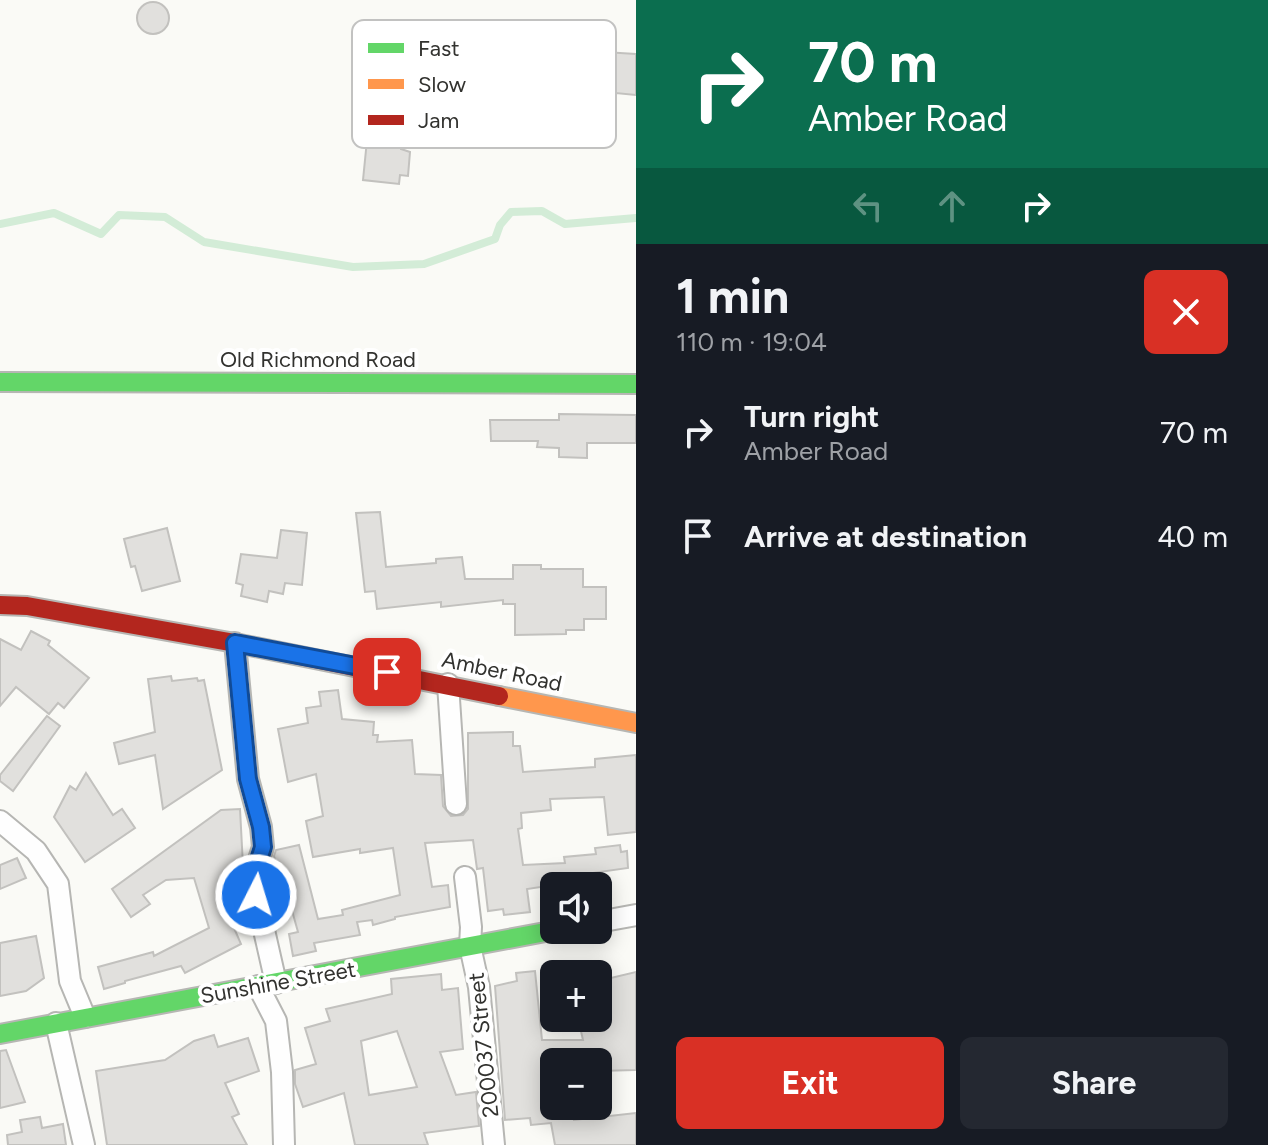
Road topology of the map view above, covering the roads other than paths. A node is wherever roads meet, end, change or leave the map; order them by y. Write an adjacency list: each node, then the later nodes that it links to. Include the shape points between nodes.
1 (0, 382): 2 (street, Old Richmond Road)
2 (636, 384)
3 (0, 605): 4 (street, Amber Road)
4 (235, 643): 5 (street, Amber Road); 14 (street, via 248,779 263,847 255,872)
5 (448, 684): 6 (street, Amber Road); 7 (street)
6 (636, 723)
7 (456, 804)
8 (0, 821): 15 (street, via 36,851 58,884 70,981)
9 (465, 877): 13 (street, 200037 Street)
10 (636, 915): 11 (street)
11 (612, 919)
12 (540, 933): 13 (street, Sunshine Street)
13 (470, 946): 14 (street, Sunshine Street); 20 (street, 200037 Street, via 479,987)
14 (267, 985): 15 (street, Sunshine Street); 19 (street, via 282,1072)
15 (85, 1017): 16 (street, Sunshine Street)
16 (56, 1023): 17 (street, Sunshine Street); 18 (street)
17 (0, 1034)
18 (84, 1145)
19 (284, 1145)
20 (494, 1145)

